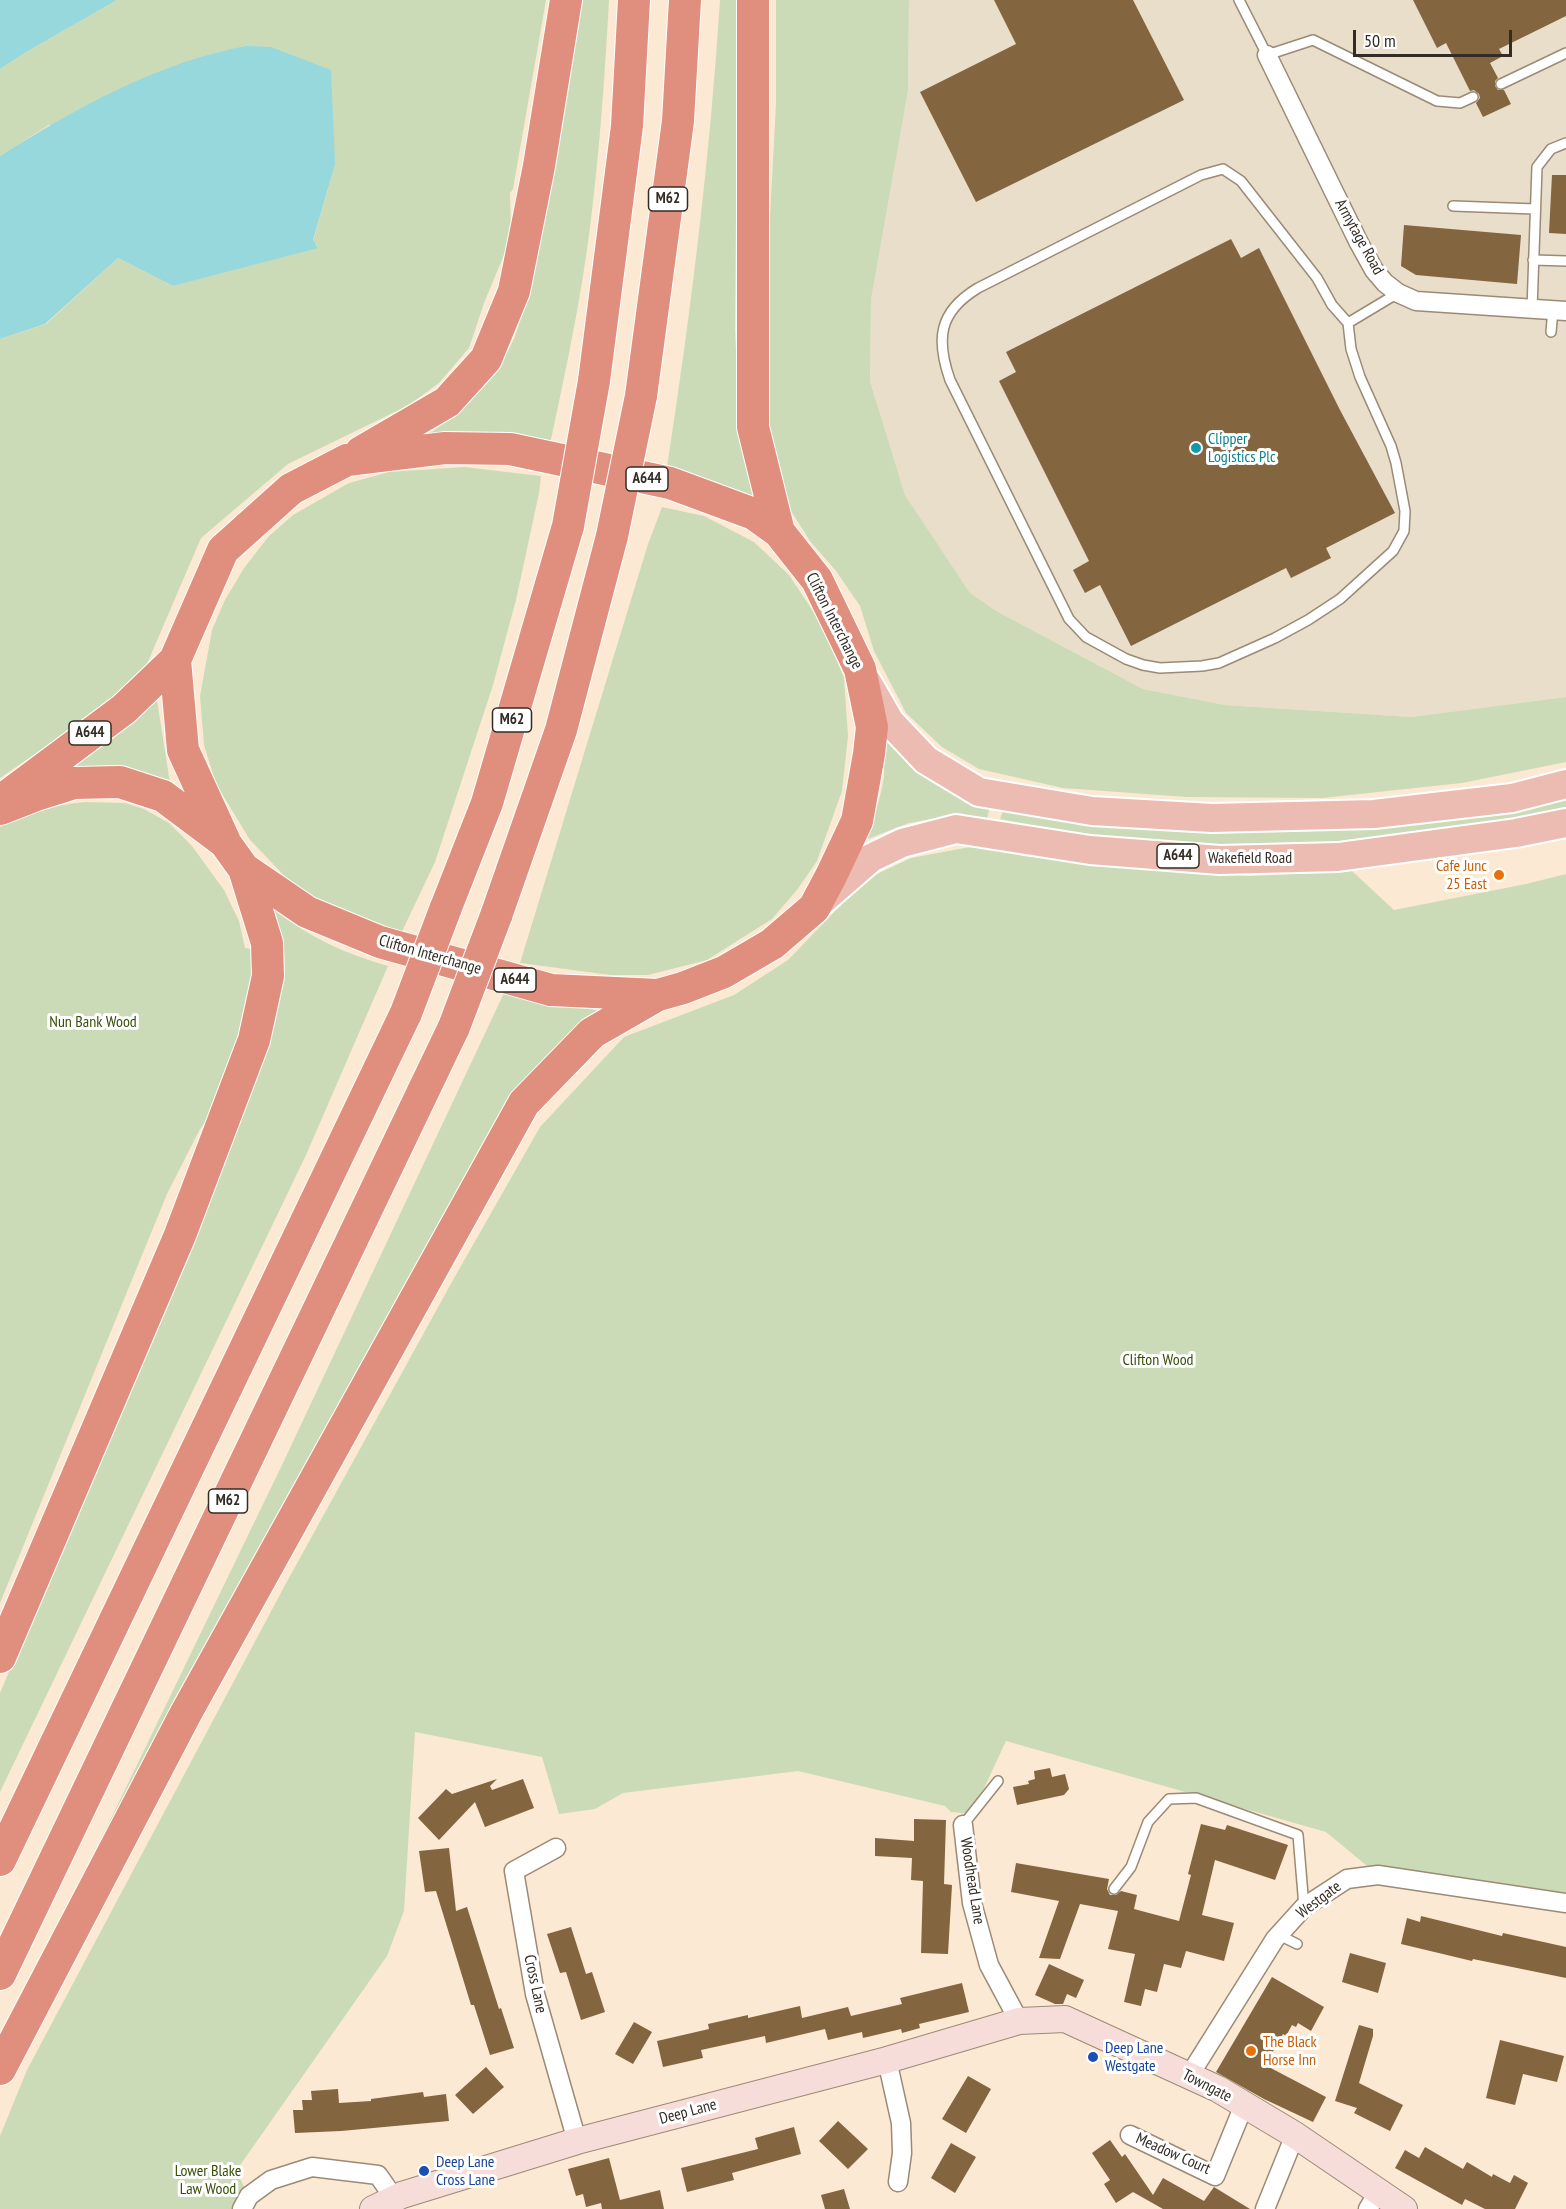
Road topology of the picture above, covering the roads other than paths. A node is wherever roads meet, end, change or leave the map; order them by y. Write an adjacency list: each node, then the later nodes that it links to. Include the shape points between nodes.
1 (566, 0): 20 (highway, via 514,291 486,359 447,402)
2 (634, 0): 36 (highway, M62, bridge, via 627,126 594,381 568,526 487,803 406,1013)
3 (685, 0): 42 (highway, M62, bridge, via 678,121 641,396 612,536 561,730 454,1027)
4 (753, 0): 21 (highway, via 753,427)
5 (1239, 0): 7 (lane)
6 (1566, 53): 8 (lane)
7 (1267, 55): 9 (lane, via 1313,40 1437,101 1460,103); 15 (street, Armytage Road, via 1374,270)
8 (1501, 84)
9 (1473, 97)
10 (1566, 143): 12 (lane, via 1551,149 1537,167)
11 (1453, 206): 12 (lane)
12 (1536, 209): 13 (lane)
13 (1533, 260): 14 (lane); 16 (lane)
14 (1566, 261)
15 (1398, 293): 16 (street, Armytage Road, via 1423,303); 18 (lane)
16 (1532, 309): 17 (street, Armytage Road)
17 (1559, 311): 19 (lane)
18 (1348, 323): 18 (lane, via 1351,349 1391,446 1402,494 1404,531 1393,551 1340,599 1308,620 1219,663 1160,668 1126,659 1086,636 1062,606 950,380 941,335 957,303 978,288 1201,175 1223,169 1241,181)
19 (1551, 332)
20 (347, 460): 21 (highway, Clifton Interchange / A644, via 445,448 510,449 670,483 754,514); 22 (highway, Clifton Interchange / A644, via 291,489 223,550)
21 (779, 532): 23 (highway, Clifton Interchange / A644, via 817,580)
22 (175, 660): 25 (highway, A644, via 124,709); 28 (highway, Clifton Interchange / A644, via 183,750)
23 (860, 669): 24 (main road, A644, via 890,722 926,760 979,792 1092,811 1212,818 1374,814 1512,798); 30 (highway, Clifton Interchange / A644, via 872,727 857,821)
24 (1566, 784)
25 (0, 801)
26 (0, 809): 28 (highway, A644, via 75,783 120,782 163,796)
27 (1566, 823): 30 (main road, Wakefield Road / A644, via 1338,857 1220,860 1090,850 956,830 902,843 871,858)
28 (226, 843): 29 (highway, Clifton Interchange / A644)
29 (244, 869): 31 (highway, Clifton Interchange / A644, via 307,912 380,942 551,990); 32 (highway, via 267,944 268,976 254,1040 180,1235)
30 (814, 908): 31 (highway, Clifton Interchange / A644, via 772,944 724,972)
31 (658, 995): 45 (highway, via 592,1033 524,1103 186,1713)
32 (0, 1657)
33 (998, 1781): 34 (lane, Woodhead Lane)
34 (963, 1825): 43 (street, Woodhead Lane, via 972,1903 989,1965)
35 (556, 1848): 50 (street, Cross Lane, via 514,1871 535,1994)
36 (0, 1860)
37 (1114, 1889): 39 (lane, via 1131,1867 1148,1822 1169,1800 1196,1798 1298,1835)
38 (1566, 1903): 39 (street, Westgate, via 1378,1875 1347,1879)
39 (1304, 1907): 40 (street, Westgate)
40 (1279, 1935): 41 (lane); 46 (street, Westgate)
41 (1297, 1944)
42 (0, 1974)
43 (1019, 2021): 44 (street, Towngate); 46 (street, Towngate, via 1065,2019)
44 (887, 2060): 50 (street, Deep Lane); 51 (street, via 901,2123)
45 (0, 2069)
46 (1189, 2076): 47 (street, Towngate)
47 (1244, 2105): 48 (street, Meadow Court, via 1215,2176); 49 (street, Towngate)
48 (1130, 2135)
49 (1294, 2135): 52 (street, Towngate); 55 (street)
50 (577, 2141): 53 (street, Deep Lane)
51 (898, 2182)
52 (1373, 2200): 56 (street, Towngate)
53 (384, 2204): 54 (street, via 378,2175 312,2167 271,2180 249,2196)
54 (242, 2209)
55 (1266, 2209)
56 (1404, 2209)

